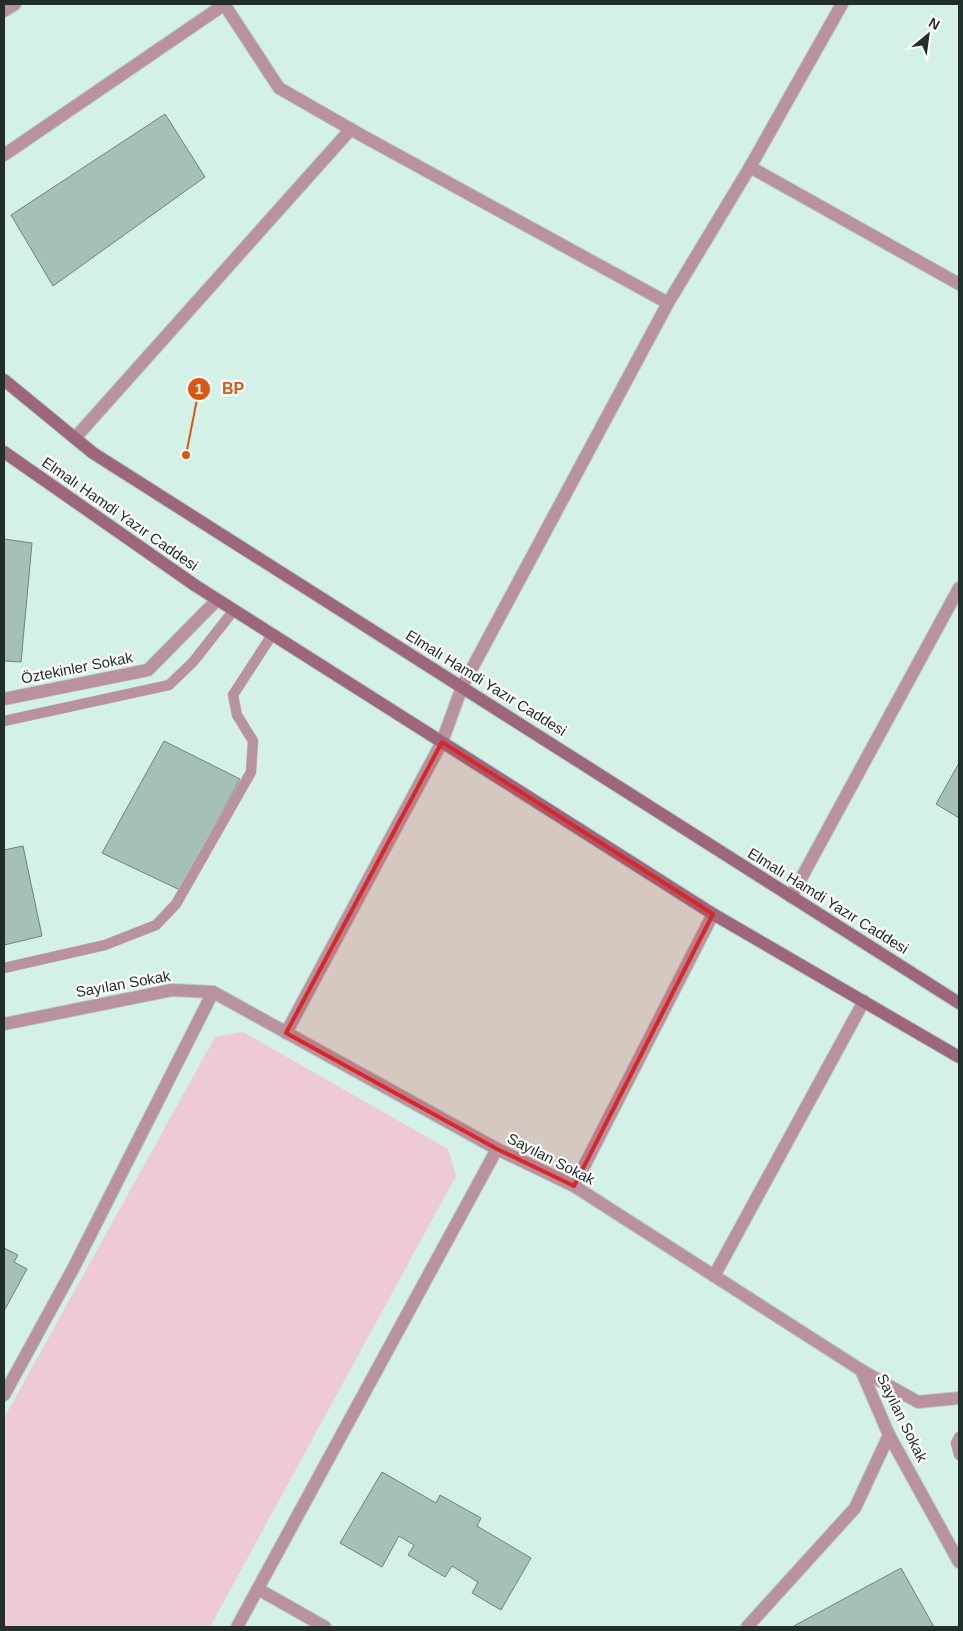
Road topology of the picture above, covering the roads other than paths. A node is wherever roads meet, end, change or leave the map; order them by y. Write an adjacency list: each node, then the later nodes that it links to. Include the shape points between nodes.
1 (15, 4): 4 (street)
2 (225, 4): 5 (street, via 279,88); 6 (street)
3 (842, 4): 7 (street)
4 (4, 11)
5 (351, 129): 9 (street); 11 (street)
6 (4, 155)
7 (750, 167): 8 (street); 9 (street)
8 (959, 284)
9 (668, 303): 17 (street)
10 (4, 380): 11 (main road, Elmalı Hamdi Yazır Caddesi)
11 (75, 438): 17 (main road, Elmalı Hamdi Yazır Caddesi, via 93,453)
12 (4, 452): 14 (main road, Elmalı Hamdi Yazır Caddesi)
13 (959, 588): 21 (street)
14 (217, 600): 15 (main road, Elmalı Hamdi Yazır Caddesi); 18 (street, Öztekinler Sokak, via 148,670)
15 (234, 610): 16 (main road, Elmalı Hamdi Yazır Caddesi); 19 (lane, via 193,662 169,685)
16 (272, 635): 20 (main road, Elmalı Hamdi Yazır Caddesi); 23 (lane, via 233,695 237,716 253,741 251,772 176,904 156,925 106,945)
17 (462, 687): 20 (street); 21 (main road, Elmalı Hamdi Yazır Caddesi)
18 (4, 699)
19 (4, 721)
20 (442, 742): 22 (main road, Elmalı Hamdi Yazır Caddesi); 28 (street)
21 (791, 897): 26 (main road, Elmalı Hamdi Yazır Caddesi)
22 (713, 914): 25 (main road, Elmalı Hamdi Yazır Caddesi); 31 (street)
23 (4, 968)
24 (214, 992): 27 (street, Sayılan Sokak, via 172,990); 28 (street, Sayılan Sokak); 34 (street, via 74,1267)
25 (864, 1001): 29 (main road, Elmalı Hamdi Yazır Caddesi); 32 (street)
26 (959, 1003)
27 (4, 1024)
28 (286, 1033): 30 (street, Sayılan Sokak)
29 (959, 1057)
30 (497, 1149): 31 (street, Sayılan Sokak); 40 (street)
31 (574, 1186): 32 (street, Sayılan Sokak)
32 (714, 1276): 33 (street, Sayılan Sokak)
33 (861, 1370): 35 (street, via 918,1402); 36 (street, Sayılan Sokak)
34 (4, 1395)
35 (959, 1398)
36 (889, 1435): 39 (street, Sayılan Sokak); 43 (street, via 855,1508)
37 (959, 1436): 38 (lane, via 956,1443)
38 (959, 1455)
39 (959, 1562)
40 (258, 1589): 41 (street); 42 (street)
41 (237, 1627)
42 (325, 1627)
43 (747, 1627)

